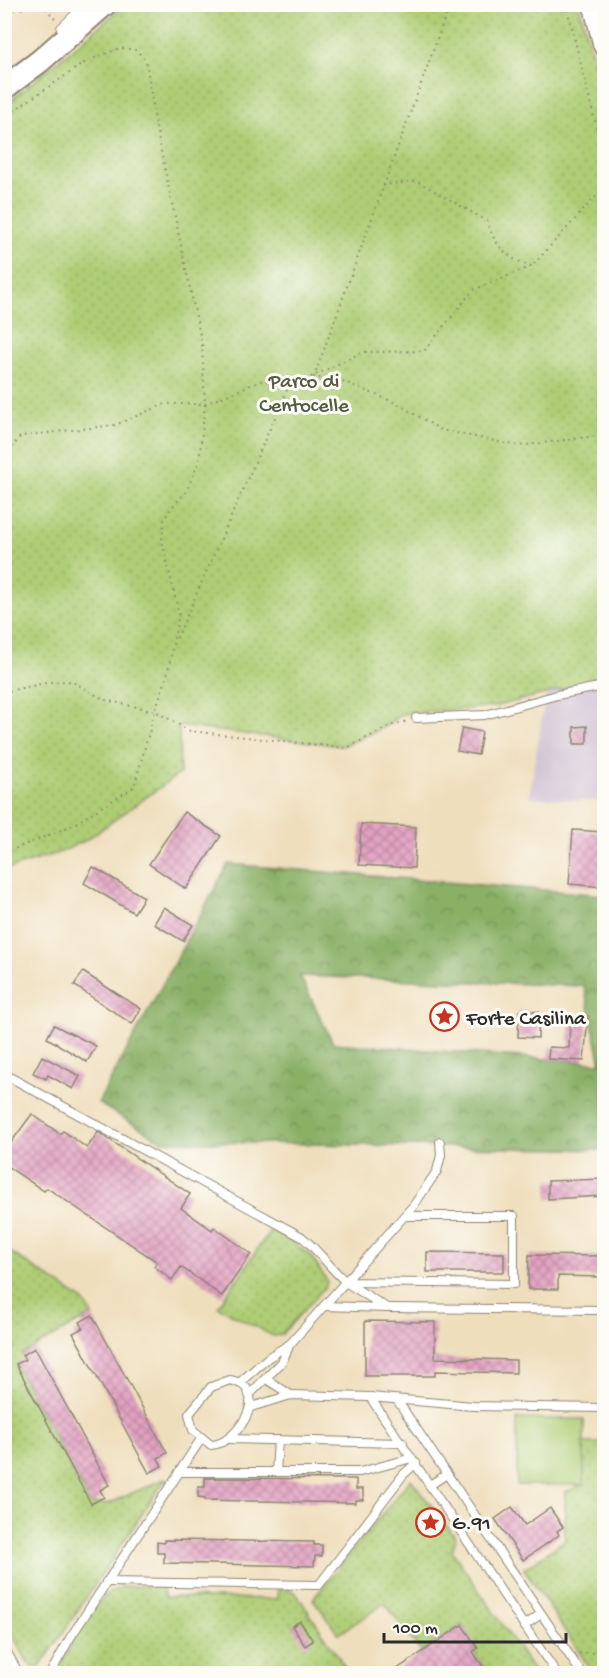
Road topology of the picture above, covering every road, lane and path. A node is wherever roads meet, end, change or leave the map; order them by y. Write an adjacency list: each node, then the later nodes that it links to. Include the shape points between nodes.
1 (13, 4): 8 (lane)
2 (42, 4): 9 (path)
3 (86, 4): 11 (lane)
4 (105, 4): 12 (main road, via 40,62)
5 (450, 4): 15 (path)
6 (566, 4): 14 (path)
7 (594, 4): 10 (street)
8 (4, 11)
9 (60, 24)
10 (604, 45)
11 (4, 83)
12 (4, 88)
13 (4, 117): 21 (path, via 87,61 120,48 136,50 146,60 156,127 202,345)
14 (604, 158): 16 (path)
15 (382, 185): 18 (path, via 417,181 487,221 492,239 507,254); 19 (path)
16 (602, 190): 17 (path); 18 (path)
17 (604, 200)
18 (532, 266): 19 (path, via 473,290 424,351 363,352)
19 (314, 377): 20 (path); 22 (path, via 346,383 396,403 441,430 519,446)
20 (288, 388): 21 (path, via 263,380); 24 (path)
21 (206, 404): 23 (path, via 165,404 115,425 21,436); 24 (path, via 199,462 186,492 164,520 162,541 179,614)
22 (604, 435)
23 (4, 457)
24 (175, 643): 29 (path)
25 (604, 686): 30 (lane, via 485,716)
26 (4, 687): 27 (path)
27 (9, 691): 28 (path); 29 (path, via 71,681 105,700)
28 (4, 692)
29 (155, 711): 30 (path, via 190,731 347,747); 31 (path, via 134,787 71,826)
30 (416, 718)
31 (4, 853)
32 (4, 1074): 35 (lane, via 302,1237)
33 (440, 1142): 34 (lane, via 436,1171)
34 (404, 1216): 35 (lane); 35 (lane, via 514,1216 514,1284)
35 (346, 1282): 36 (lane); 37 (lane)
36 (324, 1306): 37 (lane); 39 (lane)
37 (387, 1308): 38 (lane)
38 (604, 1310)
39 (290, 1344): 40 (lane, via 282,1362); 41 (lane)
40 (266, 1378): 42 (lane); 43 (lane)
41 (239, 1383): 42 (lane); 48 (lane, via 216,1383 193,1407 189,1414 191,1425)
42 (249, 1395): 46 (lane)
43 (291, 1395): 44 (lane); 46 (lane)
44 (370, 1397): 45 (lane); 51 (lane)
45 (397, 1400): 47 (lane, via 473,1406); 55 (lane)
46 (251, 1407): 49 (lane)
47 (604, 1408)
48 (201, 1439): 49 (lane, via 215,1445); 53 (lane)
49 (227, 1439): 50 (lane)
50 (278, 1440): 51 (lane); 54 (lane)
51 (403, 1443): 52 (lane)
52 (414, 1460): 54 (lane, via 360,1472); 56 (lane); 57 (lane, via 319,1585)
53 (179, 1472): 54 (lane); 57 (lane)
54 (276, 1472)
55 (447, 1474): 56 (lane); 58 (lane)
56 (430, 1485): 59 (lane)
57 (106, 1582): 66 (lane)
58 (541, 1614): 59 (lane); 68 (lane)
59 (524, 1626): 67 (lane)
60 (4, 1647): 63 (lane)
61 (579, 1653): 62 (path)
62 (604, 1653)
63 (14, 1665): 64 (lane); 65 (lane)
64 (4, 1670)
65 (19, 1674)
66 (50, 1674)
67 (556, 1674)
68 (582, 1674)

